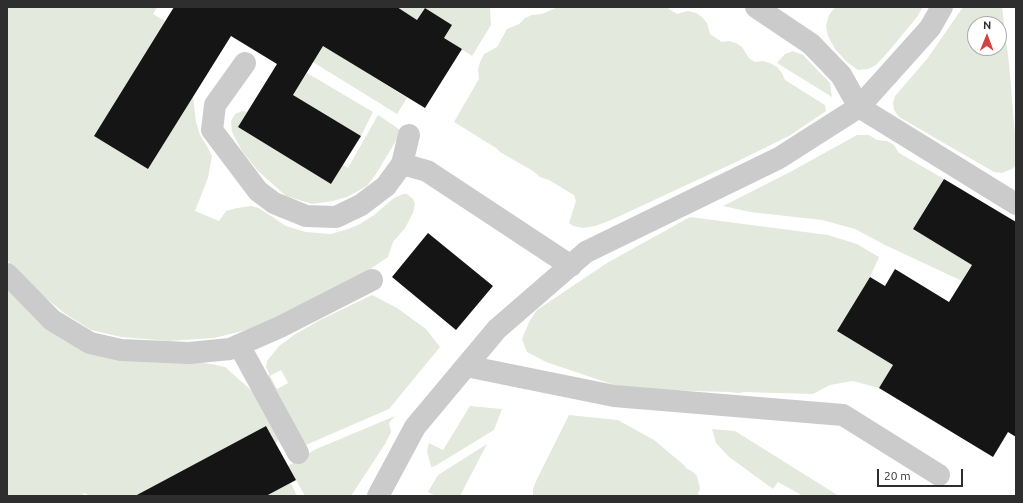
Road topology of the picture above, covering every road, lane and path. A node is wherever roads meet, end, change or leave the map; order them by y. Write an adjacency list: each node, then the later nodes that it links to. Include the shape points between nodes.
1 (756, 7): 4 (street, via 811,44 841,75)
2 (942, 7): 4 (street, via 930,28)
3 (245, 63): 6 (street, via 215,105 212,130 258,191 274,203 306,216 336,217 362,205 386,186)
4 (859, 106): 7 (street); 8 (street, via 779,158 586,252)
5 (409, 135): 6 (street)
6 (402, 164): 8 (street, via 427,172)
7 (1016, 204)
8 (571, 266): 12 (street, via 497,329)
9 (7, 274): 11 (street, via 52,320 90,343 121,350 189,353 230,349)
10 (372, 280): 11 (street)
11 (239, 345): 13 (street)
12 (466, 366): 14 (street, via 614,396 843,415); 15 (street, via 415,427)
13 (298, 452)
14 (939, 475)
15 (385, 494)

